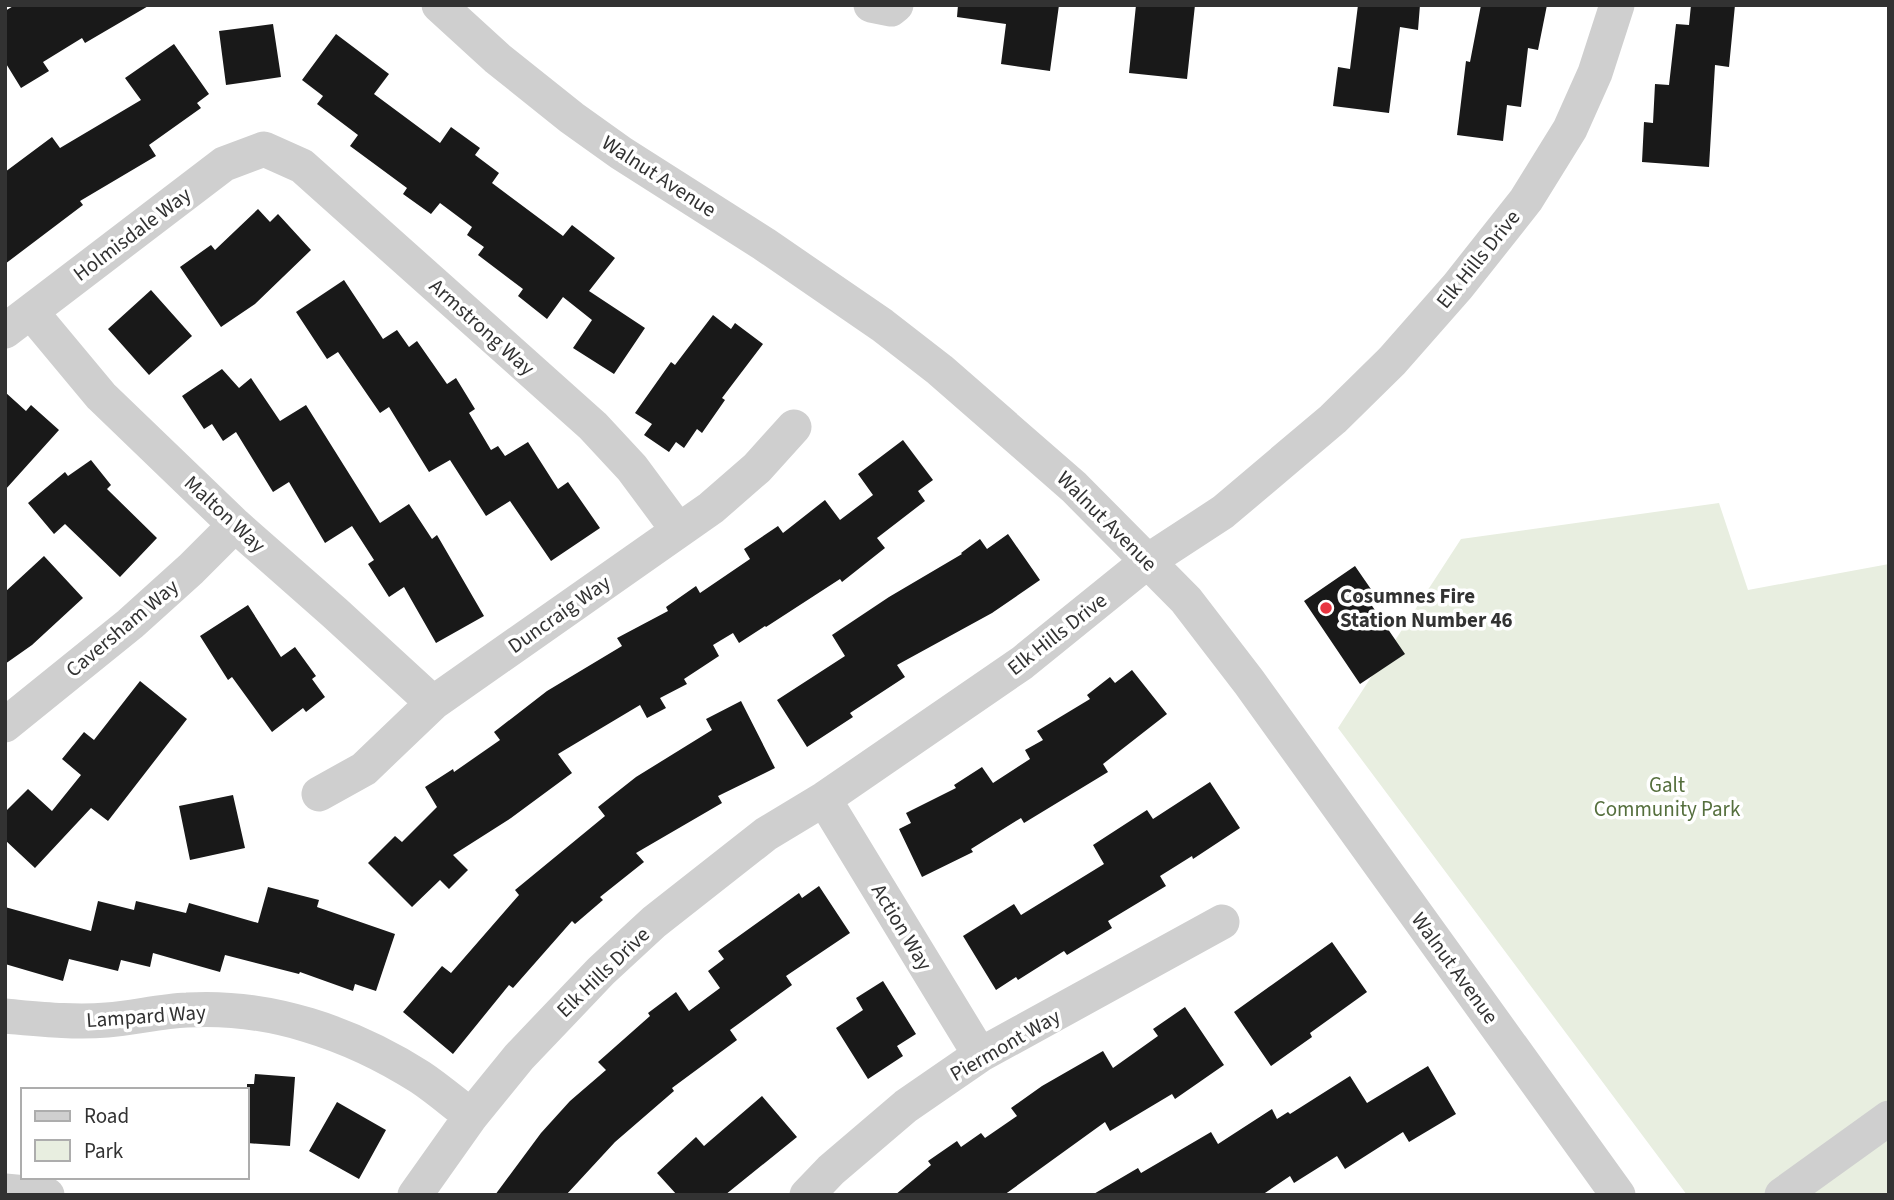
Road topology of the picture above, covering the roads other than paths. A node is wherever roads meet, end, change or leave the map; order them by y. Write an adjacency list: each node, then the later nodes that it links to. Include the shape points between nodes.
1 (439, 5): 10 (street, Walnut Avenue, via 572,118 764,244 940,370 1074,487)
2 (871, 5): 3 (street, via 891,9)
3 (896, 5)
4 (1617, 5): 10 (street, Elk Hills Drive, via 1595,73 1570,129 1526,200 1458,286 1333,419 1223,512)
5 (264, 149): 6 (street, Holmisdale Way, via 224,164); 9 (street, Armstrong Way, via 302,166 593,426 632,468)
6 (18, 322): 8 (street, Malton Way)
7 (794, 427): 9 (street, Duncraig Way, via 757,468)
8 (235, 525): 11 (street, Malton Way); 12 (street, Caversham Way, via 130,624)
9 (678, 530): 11 (street, Duncraig Way)
10 (1148, 561): 14 (street, Elk Hills Drive, via 1022,663); 24 (street, Walnut Avenue, via 1186,600 1249,682)
11 (433, 703): 13 (street, Duncraig Way, via 364,769)
12 (5, 725)
13 (319, 794)
14 (824, 799): 17 (street, Action Way); 18 (street, Elk Hills Drive, via 766,834 654,922 551,1022)
15 (1222, 922): 17 (street, Piermont Way)
16 (5, 1016): 18 (street, Lampard Way, via 105,1021 188,1010 284,1018 375,1050 422,1078)
17 (980, 1055): 23 (street, Piermont Way, via 906,1106)
18 (471, 1116): 22 (street, Elk Hills Drive)
19 (1889, 1118): 25 (street)
20 (5, 1191): 21 (street)
21 (47, 1195)
22 (415, 1195)
23 (807, 1195)
24 (1618, 1195)
25 (1782, 1195)

